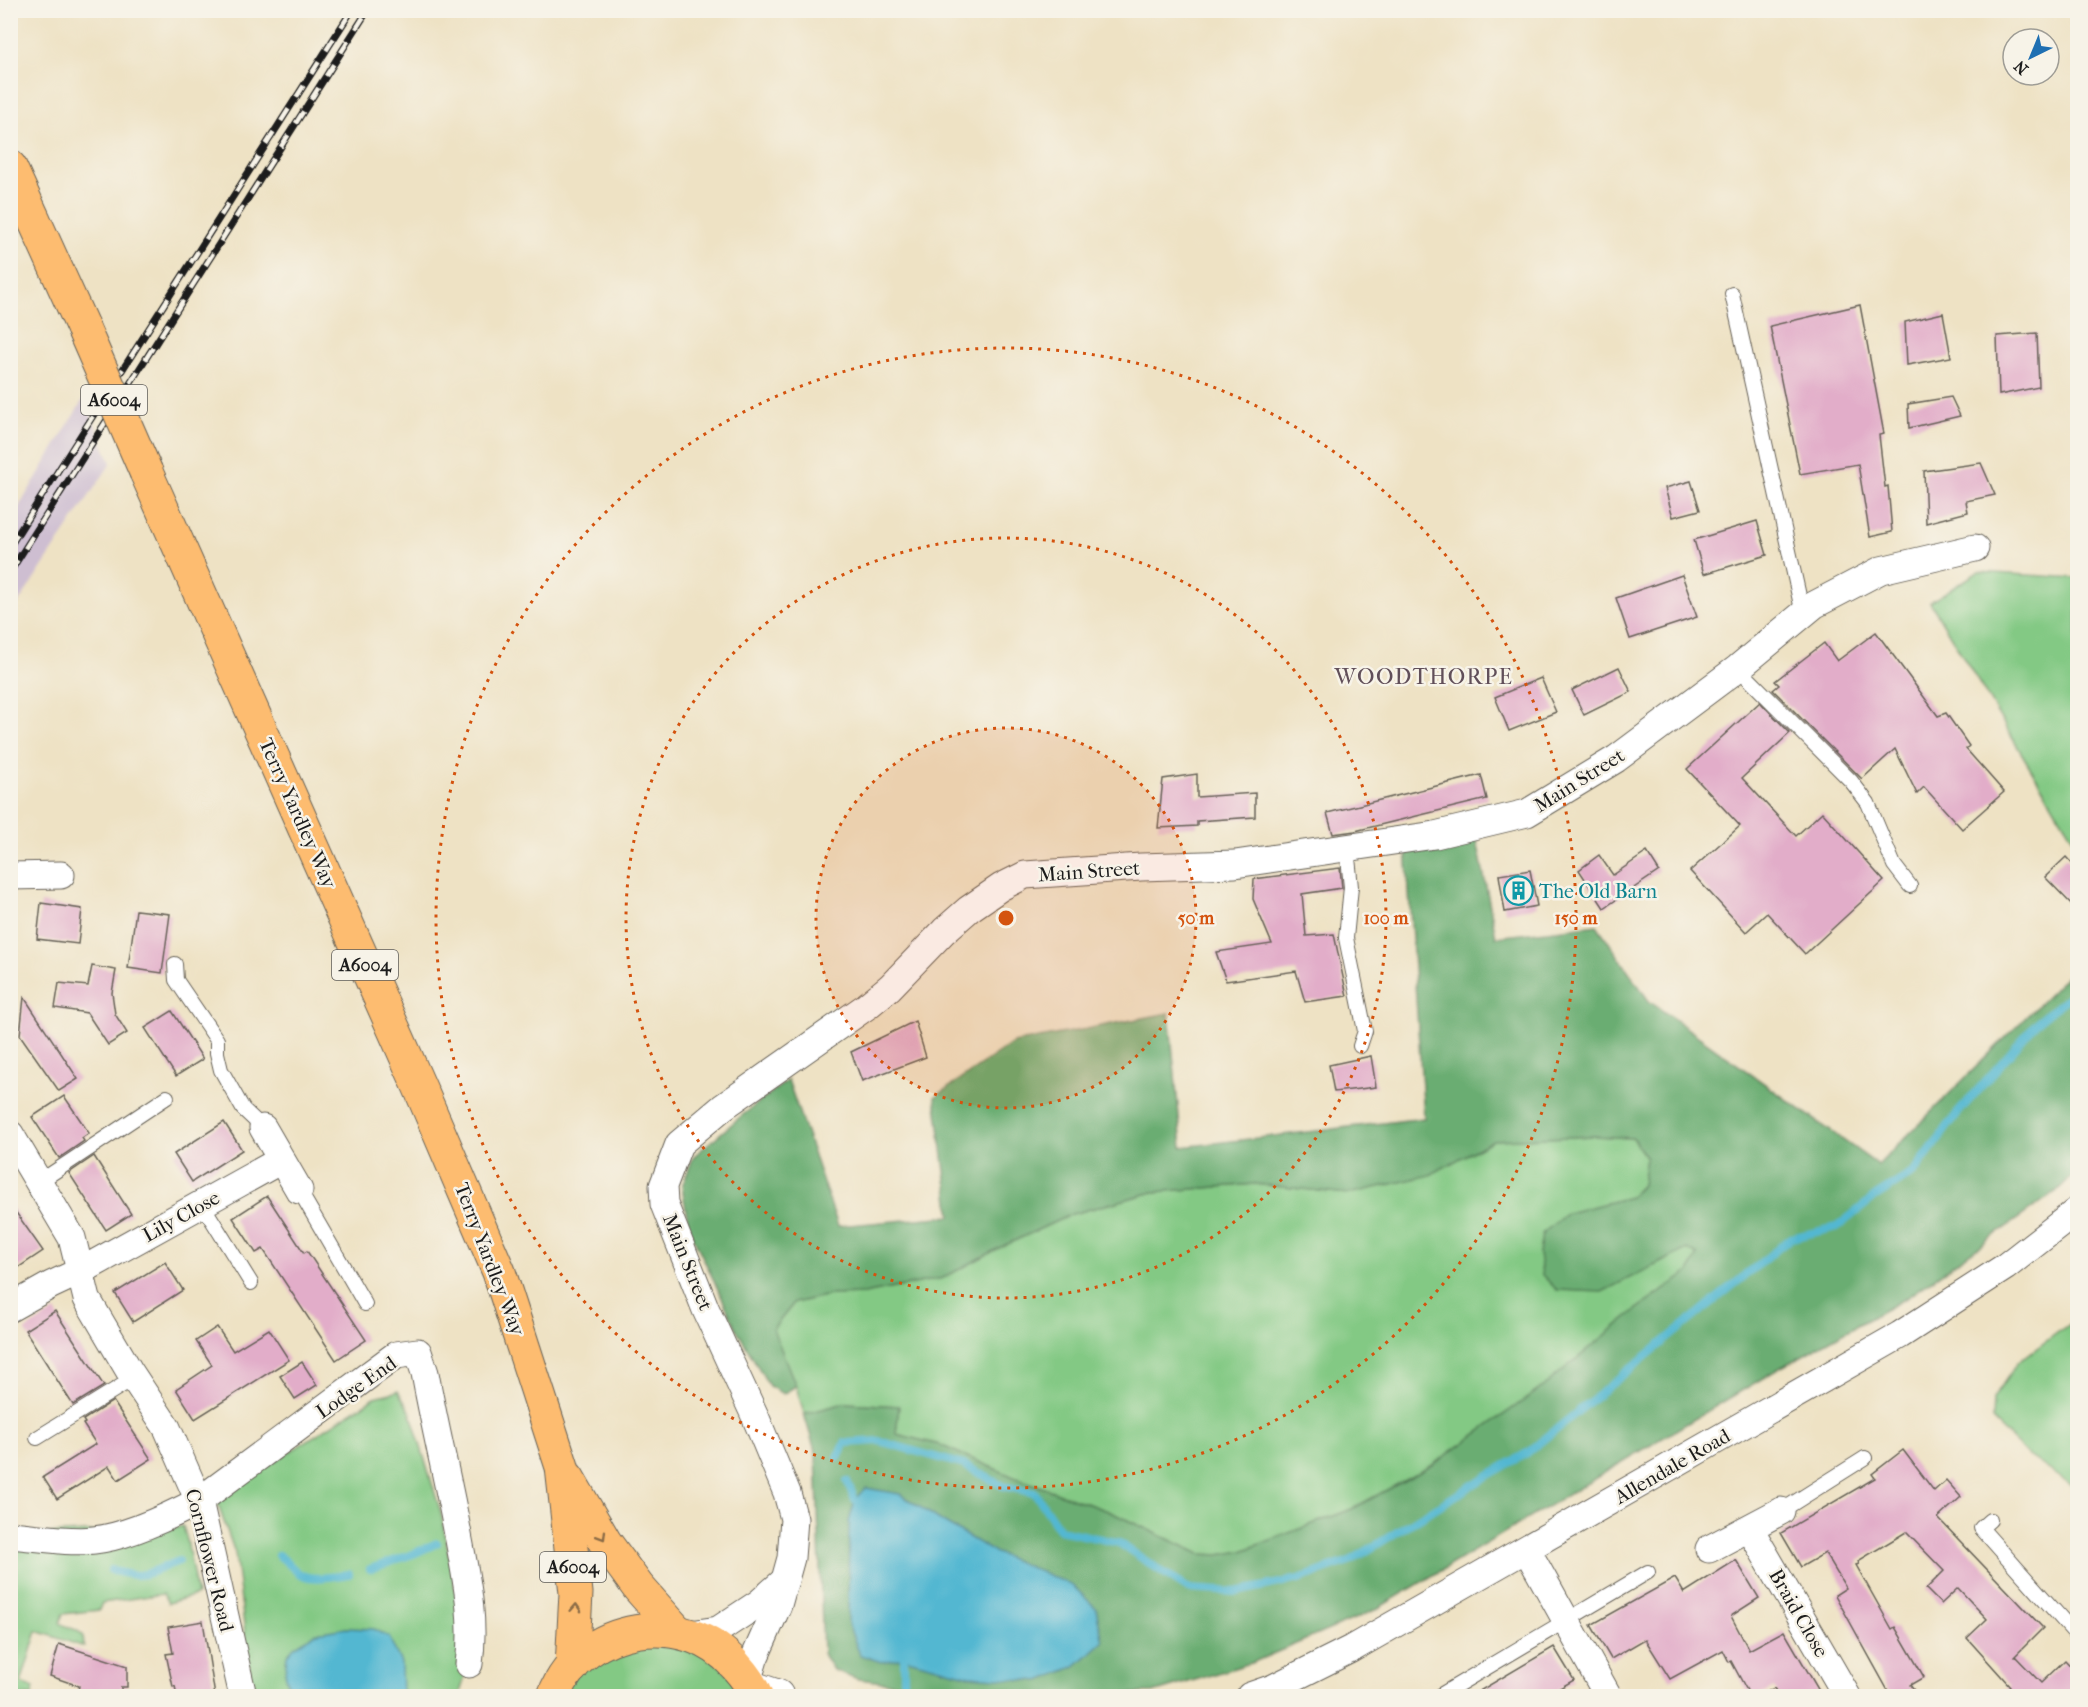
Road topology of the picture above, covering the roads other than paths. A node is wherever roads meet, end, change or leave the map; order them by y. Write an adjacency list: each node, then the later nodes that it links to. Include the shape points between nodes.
1 (10, 167): 27 (main road, Terry Yardley Way / A6004, bridge, via 499,1272)
2 (1732, 294): 4 (lane)
3 (1975, 548): 4 (street, Main Street, via 1881,570)
4 (1803, 614): 5 (street, Main Street)
5 (1738, 668): 6 (street, Main Street, via 1616,759 1527,813 1435,835); 9 (lane, via 1851,781 1868,803 1894,865)
6 (1347, 848): 11 (lane, via 1352,887 1346,938 1365,1031); 36 (street, Main Street, via 1235,864 1025,875 969,909 867,1006 723,1107 680,1144 663,1186 664,1204 787,1493 794,1519)
7 (61, 875): 8 (street)
8 (11, 882)
9 (1910, 886)
10 (175, 964): 13 (lane, via 176,980 217,1040 221,1070 243,1109)
11 (1360, 1046)
12 (167, 1097): 16 (lane)
13 (263, 1128): 15 (street)
14 (10, 1134): 16 (street, Cornflower Road)
15 (281, 1160): 17 (street); 18 (street, Lily Close)
16 (39, 1182): 20 (street, Cornflower Road, via 72,1238)
17 (298, 1190): 22 (lane)
18 (202, 1204): 20 (street, Lily Close); 21 (lane)
19 (2078, 1210): 34 (street, Allendale Road, via 2005,1267 1900,1335)
20 (81, 1271): 23 (street, Lily Close); 24 (street, Cornflower Road, via 87,1299)
21 (251, 1283)
22 (364, 1304)
23 (10, 1308)
24 (134, 1378): 25 (lane); 28 (street, Cornflower Road, via 167,1428)
25 (37, 1438)
26 (1865, 1458): 29 (lane)
27 (562, 1467): 38 (main road, Terry Yardley Way / A6004, one-way to 38, via 605,1542 638,1587); 41 (main road, Terry Yardley Way / A6004, one-way to 27, via 576,1593)
28 (199, 1501): 32 (street, Lodge End, via 153,1522 96,1540); 40 (street, Lodge End, via 396,1355 418,1352 471,1605); 43 (street, Cornflower Road)
29 (1781, 1511): 31 (street)
30 (1990, 1520): 39 (lane, via 1981,1528)
31 (1750, 1529): 33 (street); 48 (street, Braid Close)
32 (10, 1535)
33 (1709, 1549)
34 (1527, 1550): 37 (street); 45 (street, Allendale Road, via 1351,1649)
35 (1648, 1572): 37 (lane)
36 (786, 1579): 38 (street, via 718,1630); 42 (street, Main Street, via 754,1659)
37 (1566, 1622): 46 (lane); 47 (street)
38 (683, 1632): 41 (main road, A6004, via 628,1632 604,1641); 42 (main road, A6004, via 728,1656)
39 (2078, 1637)
40 (469, 1664)
41 (572, 1667): 44 (main road, A6004)
42 (758, 1690)
43 (243, 1696)
44 (554, 1696)
45 (1250, 1696)
46 (1439, 1696)
47 (1608, 1696)
48 (1847, 1696)

